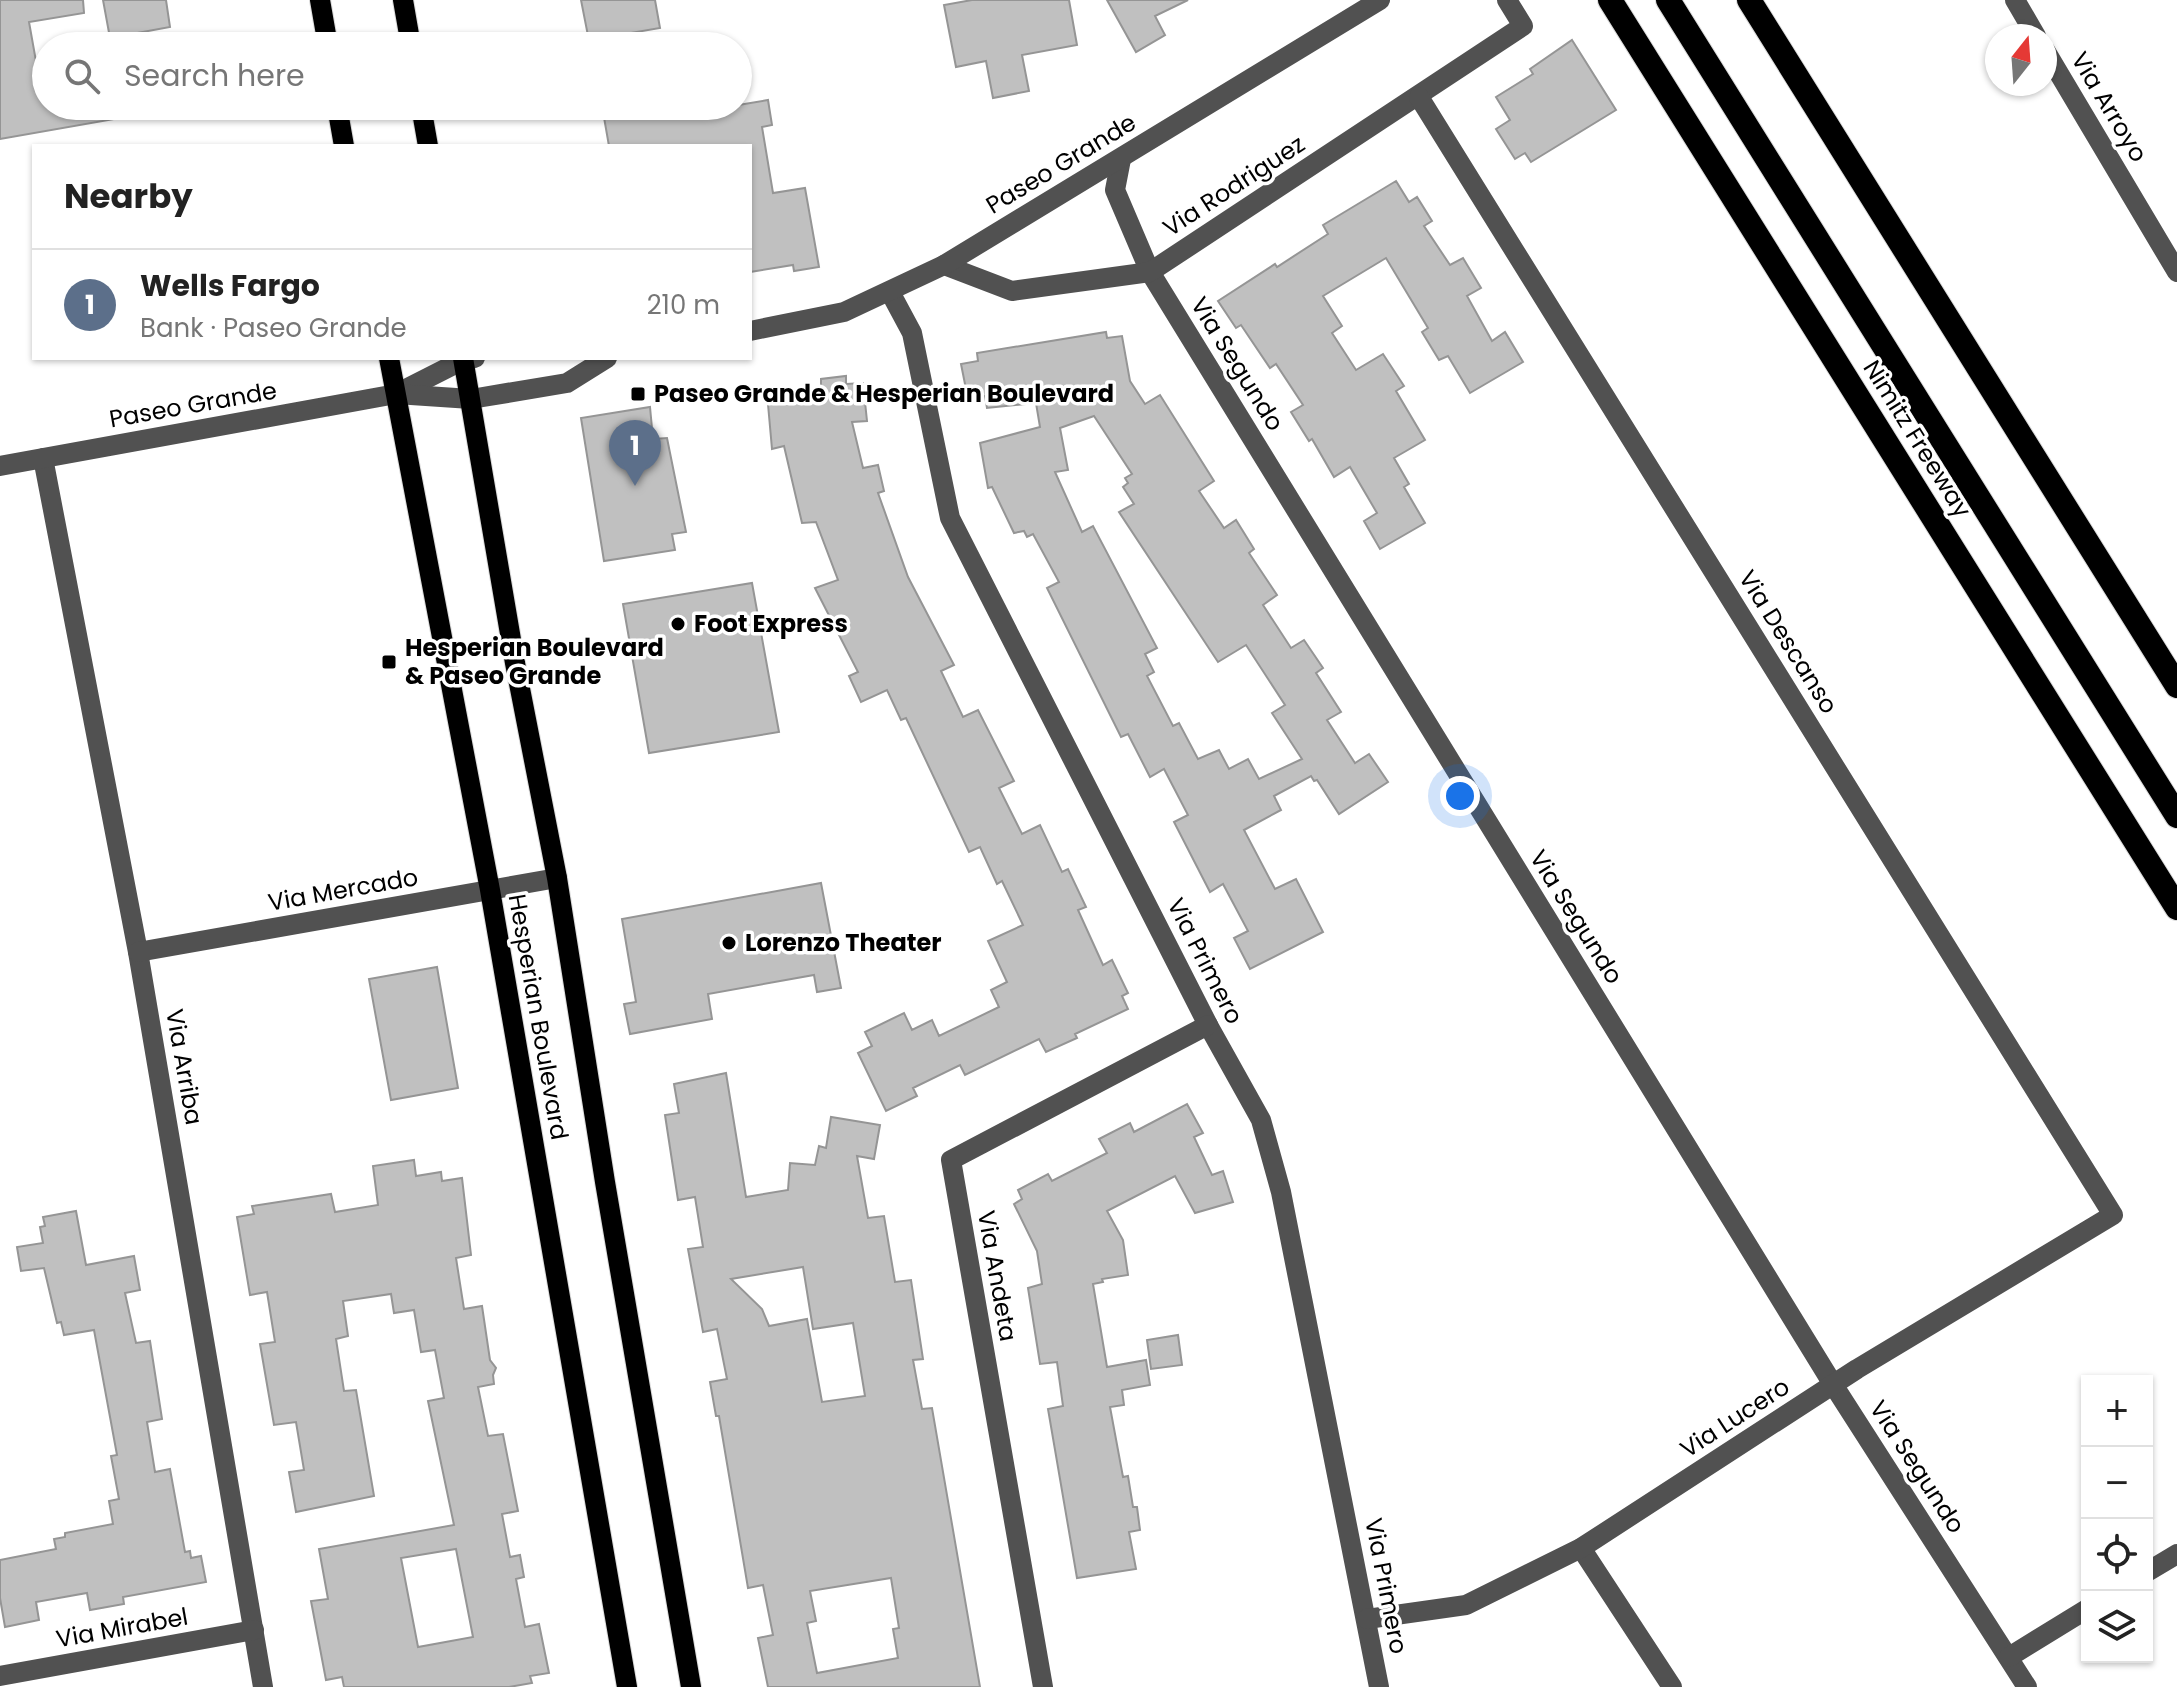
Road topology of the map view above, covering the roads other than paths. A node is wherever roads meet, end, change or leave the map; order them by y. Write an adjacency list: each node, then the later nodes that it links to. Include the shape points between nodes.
1 (320, 0): 10 (main road)
2 (403, 0): 11 (main road)
3 (1380, 0): 18 (street, Paseo Grande)
4 (1507, 0): 13 (street, Via Rodriguez, via 1523,26)
5 (1610, 0): 36 (highway, Nimitz Freeway)
6 (1668, 0): 33 (highway)
7 (1749, 0): 32 (highway)
8 (2015, 0): 9 (street)
9 (2029, 24)
10 (326, 32)
11 (409, 32)
12 (2057, 70): 21 (street, Via Arroyo)
13 (1419, 97): 20 (street, Via Rodriguez); 39 (street, Via Descanso)
14 (339, 120): 16 (main road)
15 (423, 120): 17 (main road)
16 (344, 144)
17 (428, 144)
18 (1121, 159): 19 (street, Paseo Grande); 20 (street, Via Segundo, via 1115,190)
19 (944, 265): 20 (street, Via Rodriguez, via 1012,291); 22 (street, Paseo Grande)
20 (1150, 272): 40 (street, Via Segundo)
21 (2177, 272)
22 (890, 292): 23 (street, Paseo Grande, via 844,312); 38 (street, Via Primero, via 912,333 950,518)
23 (752, 331)
24 (389, 360): 28 (main road, Hesperian Boulevard)
25 (465, 360): 28 (street, Paseo Grande)
26 (467, 360): 29 (main road, Hesperian Boulevard)
27 (604, 360): 29 (street, Paseo Grande, via 567,383)
28 (396, 394): 29 (street, Paseo Grande); 30 (street, Paseo Grande); 35 (main road, Hesperian Boulevard)
29 (471, 399): 34 (main road, Hesperian Boulevard)
30 (43, 458): 31 (street, Paseo Grande); 37 (street, Via Arriba)
31 (0, 466)
32 (2177, 686)
33 (2177, 816)
34 (557, 878): 35 (street, Via Mercado); 51 (main road, Hesperian Boulevard)
35 (490, 890): 37 (street, Via Mercado); 50 (main road, Hesperian Boulevard)
36 (2177, 908)
37 (138, 952): 46 (street, Via Arriba)
38 (1208, 1025): 45 (street, Via Primero, via 1261,1120 1281,1192); 52 (street, Via Andeta, via 951,1160)
39 (2113, 1215): 40 (street, Via Lucero)
40 (1834, 1386): 41 (street, Via Lucero); 47 (street, Via Segundo)
41 (1581, 1548): 45 (street, Via Lucero, via 1466,1605); 54 (street)
42 (2177, 1554): 43 (street)
43 (2153, 1568)
44 (2081, 1613): 47 (street)
45 (1367, 1619): 53 (street, Via Primero)
46 (254, 1630): 48 (street, Via Mirabel); 49 (street, Via Arriba)
47 (2009, 1657): 55 (street, Via Segundo)
48 (0, 1676)
49 (263, 1687)
50 (627, 1687)
51 (691, 1687)
52 (1043, 1687)
53 (1379, 1687)
54 (1672, 1687)
55 (2027, 1687)

